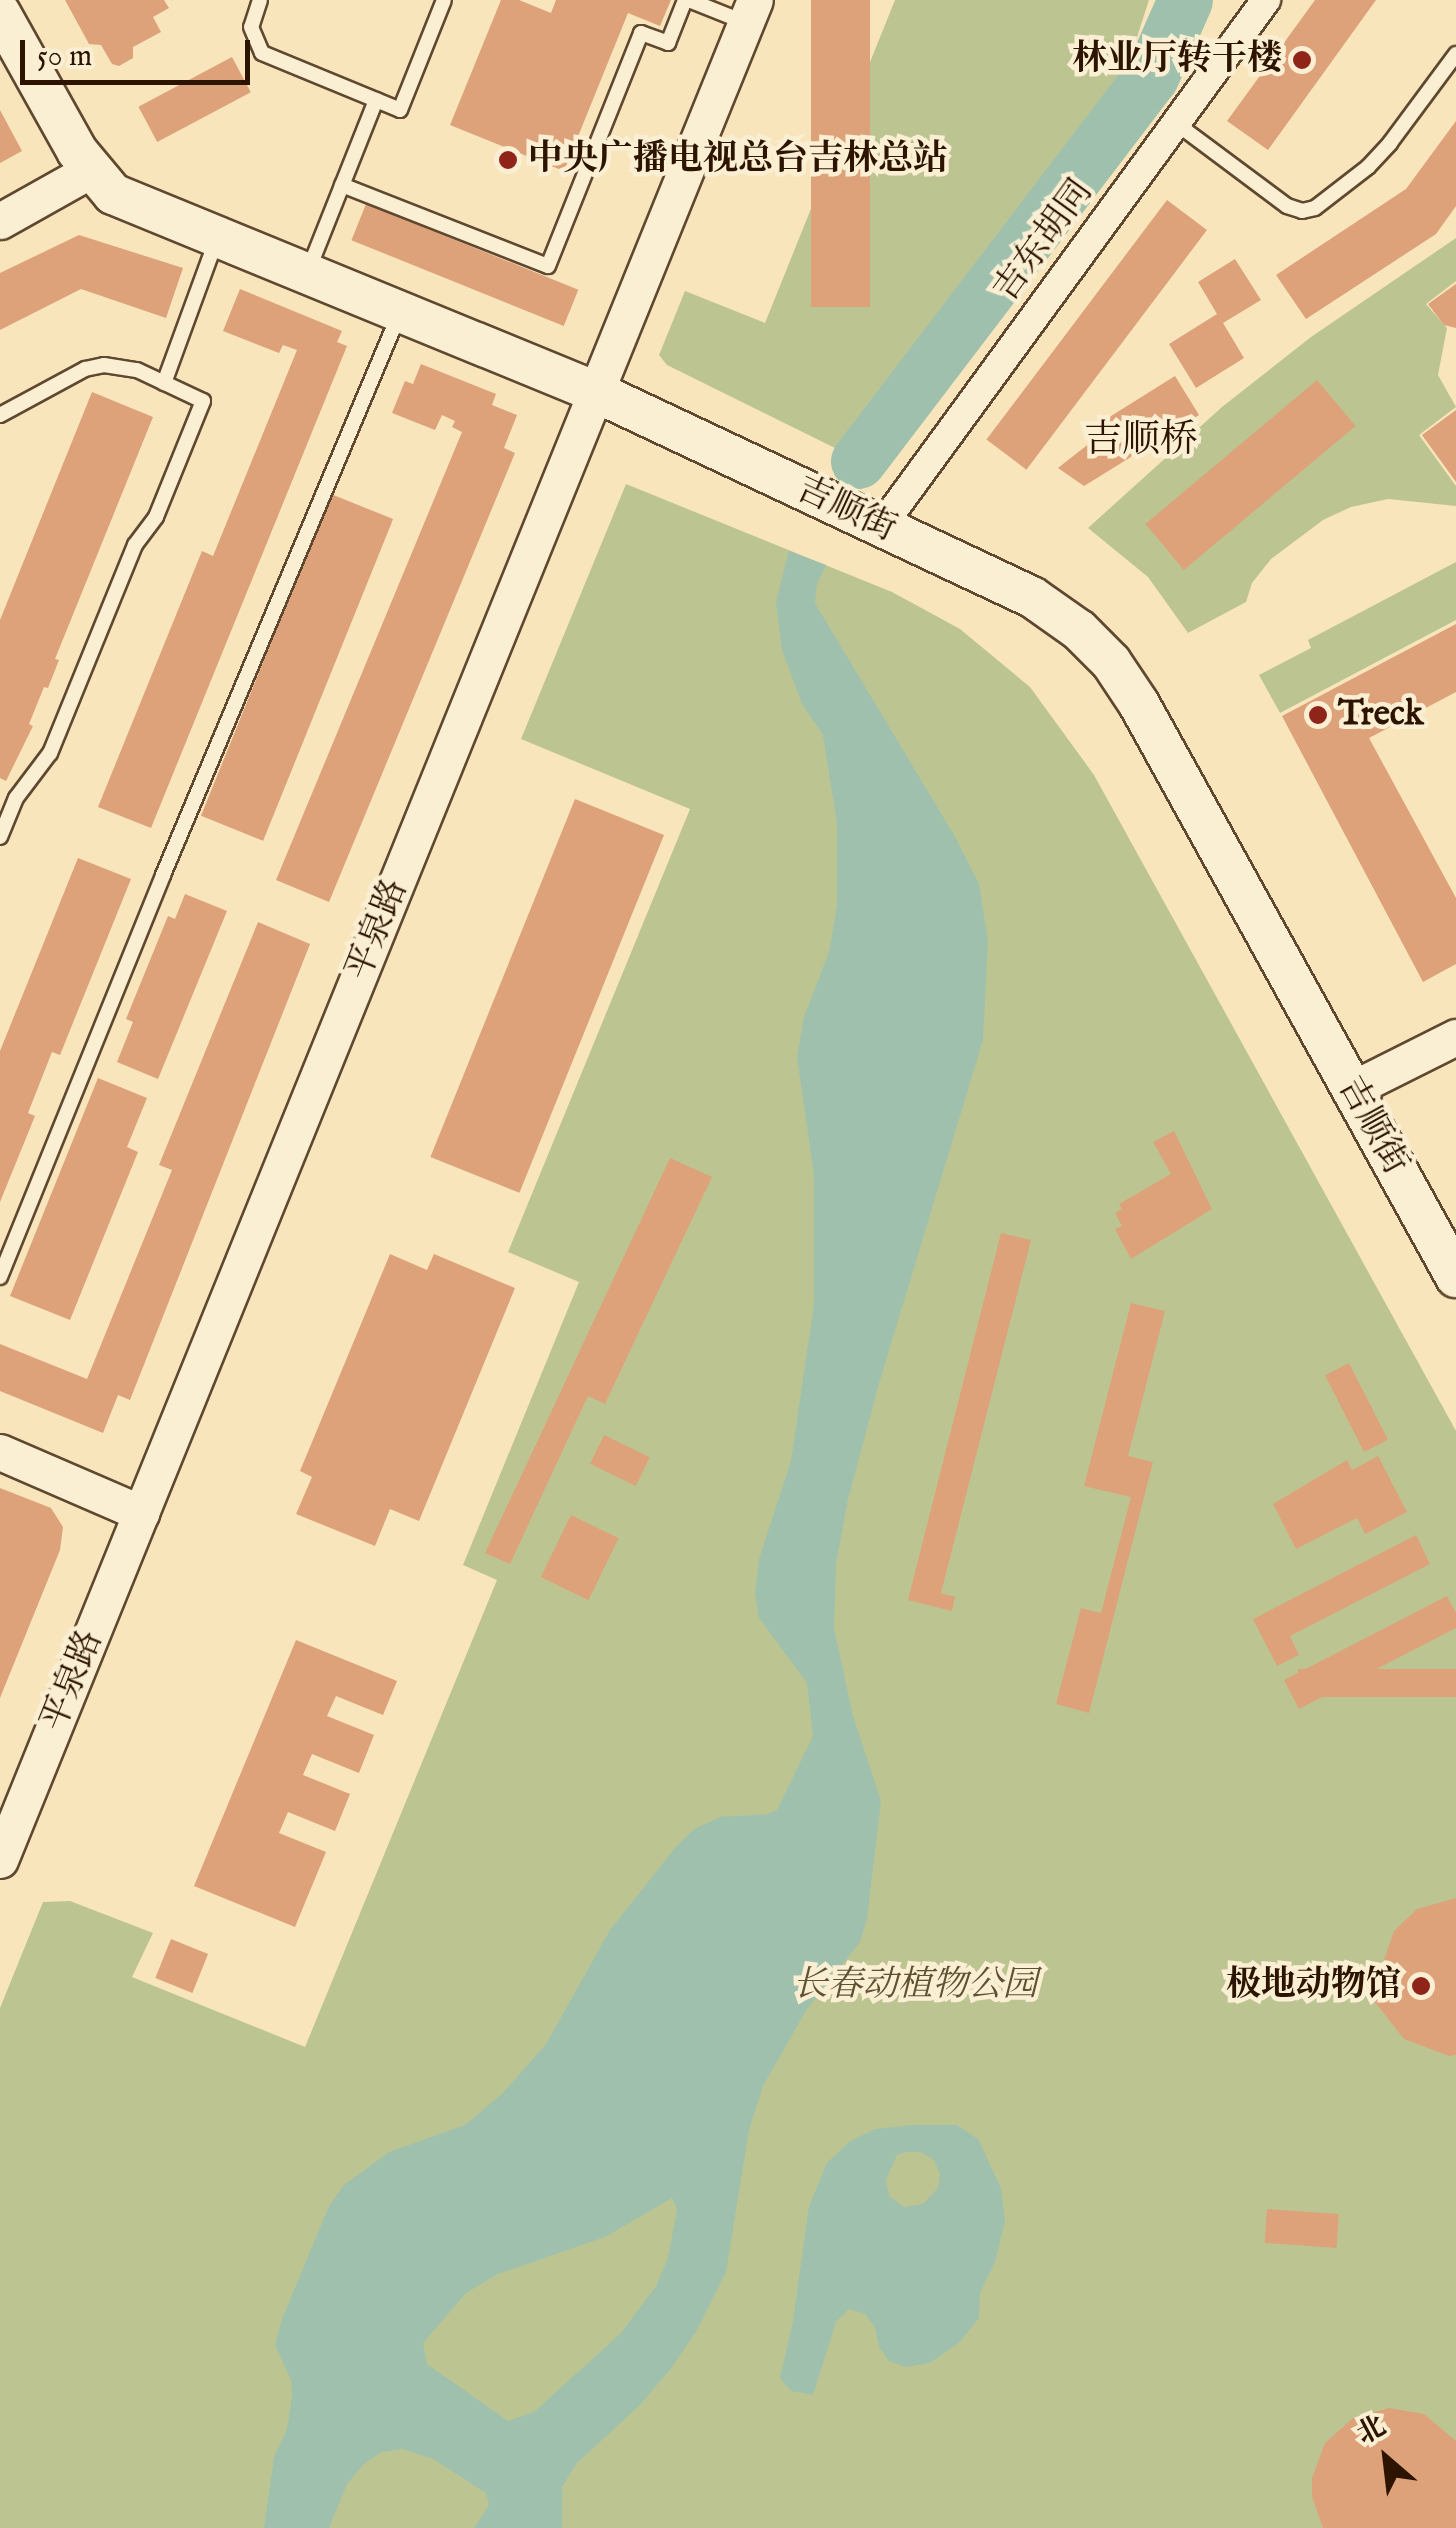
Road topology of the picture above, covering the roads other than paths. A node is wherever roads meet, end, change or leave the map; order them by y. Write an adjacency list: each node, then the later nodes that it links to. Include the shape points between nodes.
1 (260, 0): 8 (lane, via 251,27 262,54)
2 (444, 0): 8 (lane, via 400,110)
3 (687, 0): 5 (lane); 11 (lane, via 668,43 640,32 548,266)
4 (1266, 0): 9 (street, 吉东胡同)
5 (751, 11): 17 (street, 平泉路)
6 (0, 13): 10 (main road, 吉顺街)
7 (1456, 54): 9 (lane, via 1390,144 1356,178 1302,212)
8 (376, 100): 11 (lane)
9 (1177, 124): 19 (street, 吉东胡同)
10 (90, 171): 12 (street); 13 (main road, 吉顺街, via 112,194)
11 (342, 185): 14 (lane)
12 (0, 221)
13 (218, 237): 14 (main road, 吉顺街); 16 (lane)
14 (307, 274): 15 (main road, 吉顺街)
15 (400, 312): 17 (main road, 吉顺街); 24 (lane)
16 (164, 383): 18 (lane, via 121,364 104,364); 20 (lane, via 203,401 156,517 135,544 50,753)
17 (596, 392): 19 (main road, 吉顺街); 27 (street, 平泉路)
18 (0, 416)
19 (881, 526): 23 (main road, 吉顺街, via 1032,597 1111,662)
20 (4, 814): 21 (lane)
21 (0, 838)
22 (1456, 1037): 23 (street)
23 (1352, 1089): 25 (main road, 吉顺街)
24 (0, 1277)
25 (1456, 1278)
26 (0, 1452): 27 (street)
27 (141, 1513): 28 (street, 平泉路)
28 (0, 1860)

